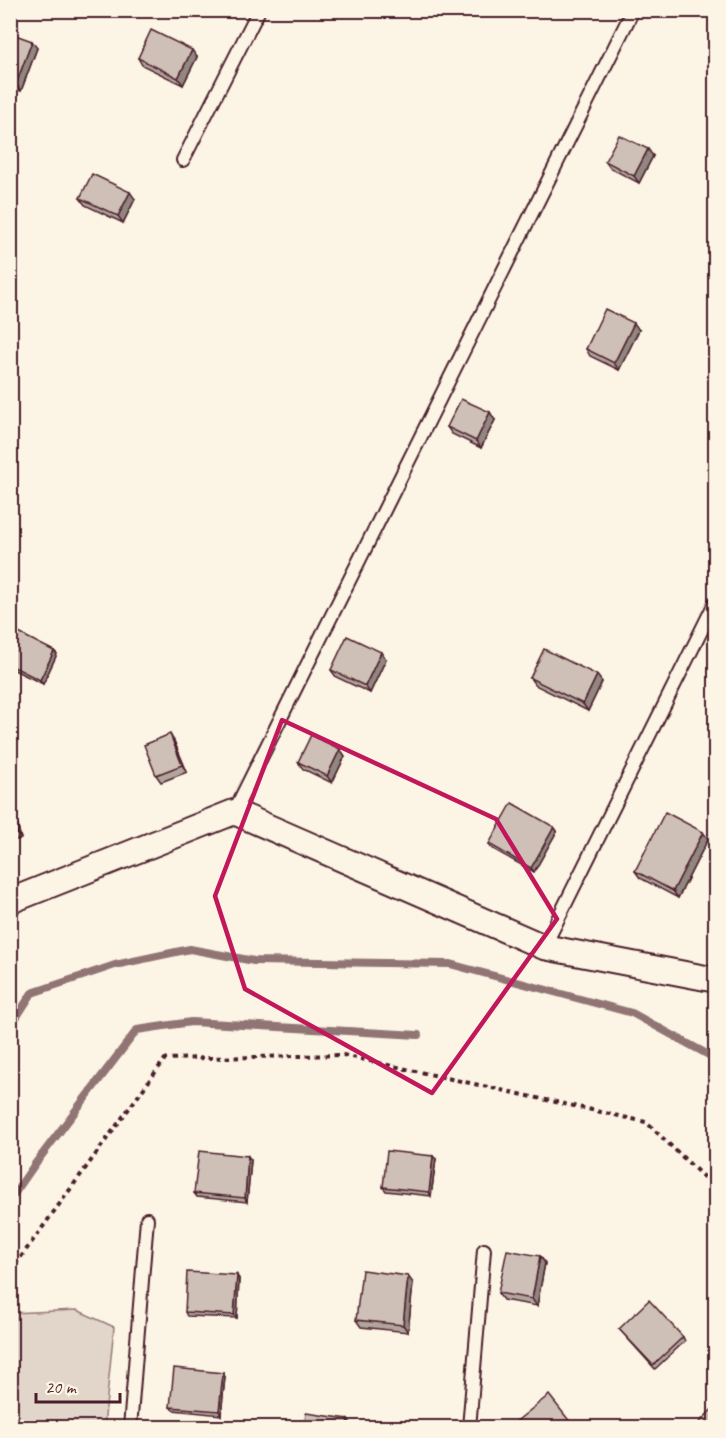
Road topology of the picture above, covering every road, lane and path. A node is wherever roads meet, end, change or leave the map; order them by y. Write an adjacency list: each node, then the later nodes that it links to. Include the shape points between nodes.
1 (259, 10): 3 (lane)
2 (633, 10): 5 (lane)
3 (183, 160)
4 (716, 601): 7 (lane)
5 (234, 812): 6 (street); 7 (street)
6 (10, 901)
7 (544, 947): 8 (street)
8 (716, 980)
9 (716, 1190): 12 (path, via 646,1122 343,1055 165,1059)
10 (147, 1219): 13 (lane)
11 (484, 1250): 14 (lane)
12 (10, 1272)
13 (130, 1428)
14 (469, 1428)

